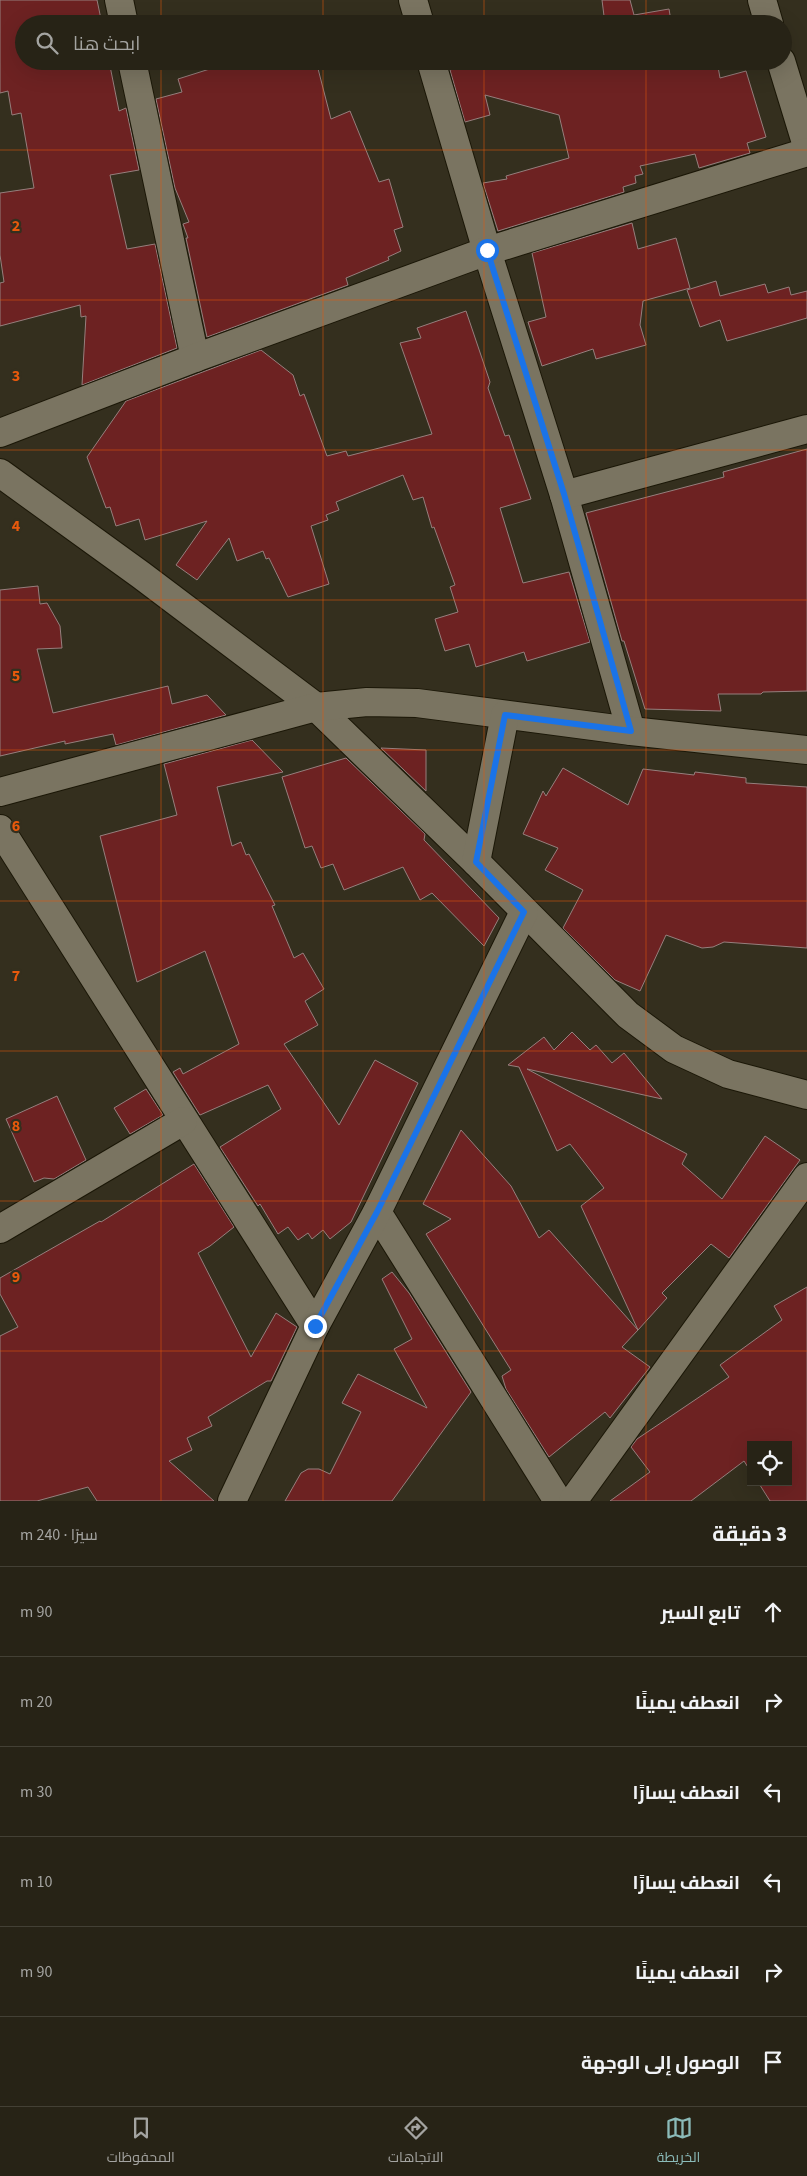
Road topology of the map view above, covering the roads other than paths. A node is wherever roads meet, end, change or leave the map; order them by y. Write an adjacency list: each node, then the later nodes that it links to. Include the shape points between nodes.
1 (119, 0): 4 (street)
2 (413, 0): 5 (street)
3 (762, 0): 6 (street)
4 (122, 15)
5 (417, 15)
6 (766, 15)
7 (134, 70): 14 (street)
8 (434, 70): 13 (street)
9 (789, 70): 10 (street)
10 (798, 80): 11 (street)
11 (807, 146)
12 (807, 152): 13 (street)
13 (487, 250): 14 (street); 18 (street)
14 (195, 358): 16 (street)
15 (807, 429): 18 (street)
16 (0, 433)
17 (0, 473): 19 (street)
18 (564, 494): 21 (street)
19 (316, 707): 20 (street, via 367,702 417,703); 23 (street); 25 (street)
20 (505, 715): 21 (street); 25 (street)
21 (631, 731): 22 (street)
22 (807, 750)
23 (0, 792)
24 (0, 830): 28 (street)
25 (476, 862): 26 (street)
26 (524, 912): 27 (street, via 628,1015 674,1048 728,1074); 30 (street)
27 (807, 1095)
28 (183, 1121): 31 (street); 32 (street)
29 (807, 1176): 35 (street)
30 (377, 1212): 32 (street); 34 (street)
31 (0, 1229)
32 (315, 1326): 33 (street)
33 (232, 1501)
34 (558, 1501)
35 (574, 1501)

